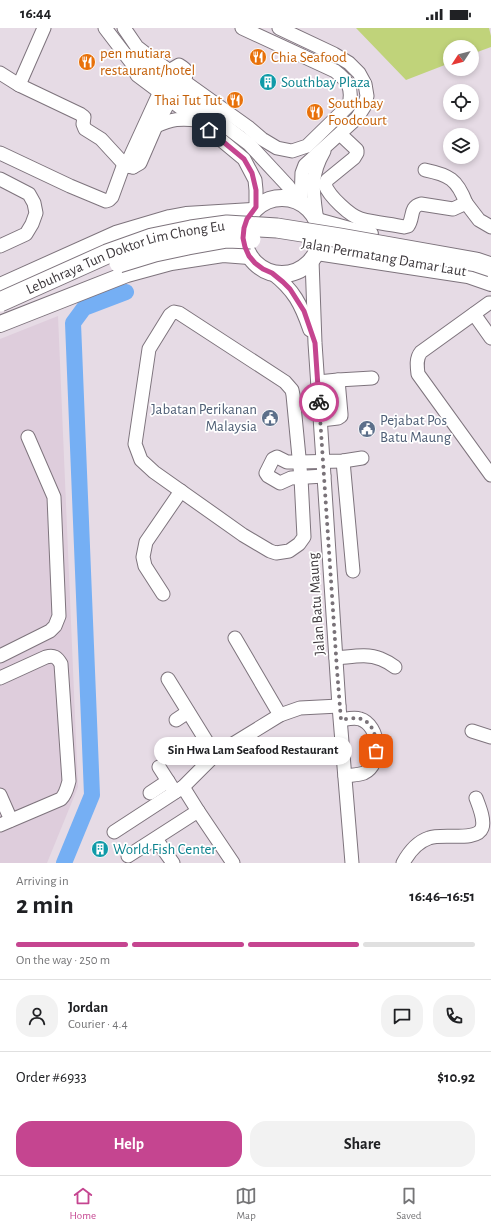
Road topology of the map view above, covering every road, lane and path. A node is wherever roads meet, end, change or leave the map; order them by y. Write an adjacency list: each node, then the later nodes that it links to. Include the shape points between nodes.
1 (44, 28): 9 (street)
2 (105, 28): 8 (street, via 134,66 140,65)
3 (124, 28): 8 (street)
4 (242, 28): 6 (street)
5 (279, 28): 12 (street, via 334,54 359,73 365,84 367,96 364,107 357,118)
6 (269, 34): 8 (street, via 335,71 347,82 350,89 349,105 307,146 292,151 277,148 248,127)
7 (0, 73): 9 (street)
8 (171, 84): 10 (street); 11 (street); 15 (street, via 130,157); 18 (street, via 249,144)
9 (20, 85): 15 (street, via 80,114 84,117 85,129 101,139)
10 (197, 120): 11 (street, via 169,120); 20 (street, via 244,159 255,180)
11 (156, 126): 15 (street, via 140,163)
12 (340, 134): 13 (street); 19 (street, via 357,150 357,153 327,180 325,185 330,194 359,219 404,227 410,223 416,205 453,209)
13 (326, 146): 18 (street, via 305,165); 21 (street, via 316,166 313,183)
14 (0, 153): 15 (street, via 106,201 112,197)
15 (129, 165)
16 (425, 170): 19 (street, via 450,178 463,194)
17 (0, 179): 25 (street, via 29,194 36,213 26,234)
18 (300, 202): 20 (main road, via 278,197 266,200); 21 (main road, via 311,210)
19 (466, 203): 22 (street, via 479,220)
20 (254, 209): 23 (main road, via 186,215); 26 (main road, via 244,228 243,238)
21 (317, 221): 27 (main road, via 320,242); 28 (main road, via 353,231)
22 (491, 227)
23 (136, 228): 29 (main road, via 157,230 168,240 168,254); 34 (main road, via 116,234)
24 (277, 233): 30 (highway, Jalan Permatang Damar Laut, bridge, via 340,238 476,262); 32 (highway, Jalan Permatang Damar Laut); 35 (highway, Lebuhraya Tun Doktor Lim Chong Eu, bridge, via 227,225 152,238 107,254); 37 (highway, Lebuhraya Tun Doktor Lim Chong Eu, bridge, via 227,238 155,252 112,266)
25 (0, 246)
26 (249, 256): 29 (main road, via 223,254); 31 (main road, via 259,266)
27 (314, 256): 31 (main road, via 303,268 293,273); 33 (main road, via 468,275); 41 (street, Jalan Batu Maung)
28 (491, 258)
29 (156, 266): 39 (main road, via 127,274)
30 (491, 267)
31 (272, 273): 41 (street, Jalan Batu Maung, via 296,297 304,311)
32 (491, 277)
33 (491, 283)
34 (0, 286)
35 (0, 302)
36 (491, 303): 38 (street)
37 (0, 311)
38 (474, 314): 40 (street); 51 (street, via 421,352 418,356 417,369 418,374)
39 (0, 324)
40 (491, 338)
41 (315, 343): 44 (street, Jalan Batu Maung)
42 (372, 378): 43 (street)
43 (338, 380): 44 (street); 45 (street, via 341,416)
44 (318, 382): 45 (street, Jalan Batu Maung)
45 (321, 420): 48 (street, Jalan Batu Maung)
46 (28, 437): 58 (street, via 54,497 59,616 50,631)
47 (362, 458): 49 (street)
48 (323, 461): 49 (street); 50 (street); 52 (street, Jalan Batu Maung)
49 (343, 461): 55 (street)
50 (299, 462): 53 (street); 53 (street, via 288,462 277,456 266,473 280,483 291,478); 54 (street, via 293,396 289,386 174,312 149,349 135,444 140,460)
51 (491, 475)
52 (324, 476): 53 (street); 59 (street, Jalan Batu Maung)
53 (301, 478): 54 (street, via 304,537 294,549 284,553 265,549)
54 (180, 491): 56 (street, via 146,542 143,557 145,566)
55 (353, 571)
56 (162, 594)
57 (235, 638): 65 (street)
58 (0, 656)
59 (336, 658): 60 (street, via 364,655 381,659); 63 (street, Jalan Batu Maung)
60 (395, 667)
61 (0, 678): 78 (street, via 46,657 58,658 61,664 69,781 61,799)
62 (168, 680): 64 (street)
63 (340, 706): 65 (street, via 300,708); 67 (street, Jalan Batu Maung)
64 (188, 712): 66 (street); 70 (street)
65 (280, 715): 70 (street)
66 (176, 720)
67 (341, 720): 72 (street, Jalan Batu Maung); 72 (street, via 357,718 365,721 373,730 377,744 374,761 367,771)
68 (472, 731): 69 (street)
69 (491, 737)
70 (215, 755): 73 (street)
71 (159, 767): 73 (street)
72 (345, 776): 84 (street, Jalan Batu Maung)
73 (176, 787): 74 (street); 77 (street); 79 (street)
74 (150, 793)
75 (0, 795): 78 (street)
76 (476, 798): 85 (street, via 483,822 480,832 470,836 429,838 413,848)
77 (198, 811): 80 (street); 83 (street)
78 (6, 823)
79 (114, 832)
80 (156, 839): 81 (street); 82 (street)
81 (128, 856)
82 (173, 863)
83 (233, 863)
84 (352, 863)
85 (403, 863)

